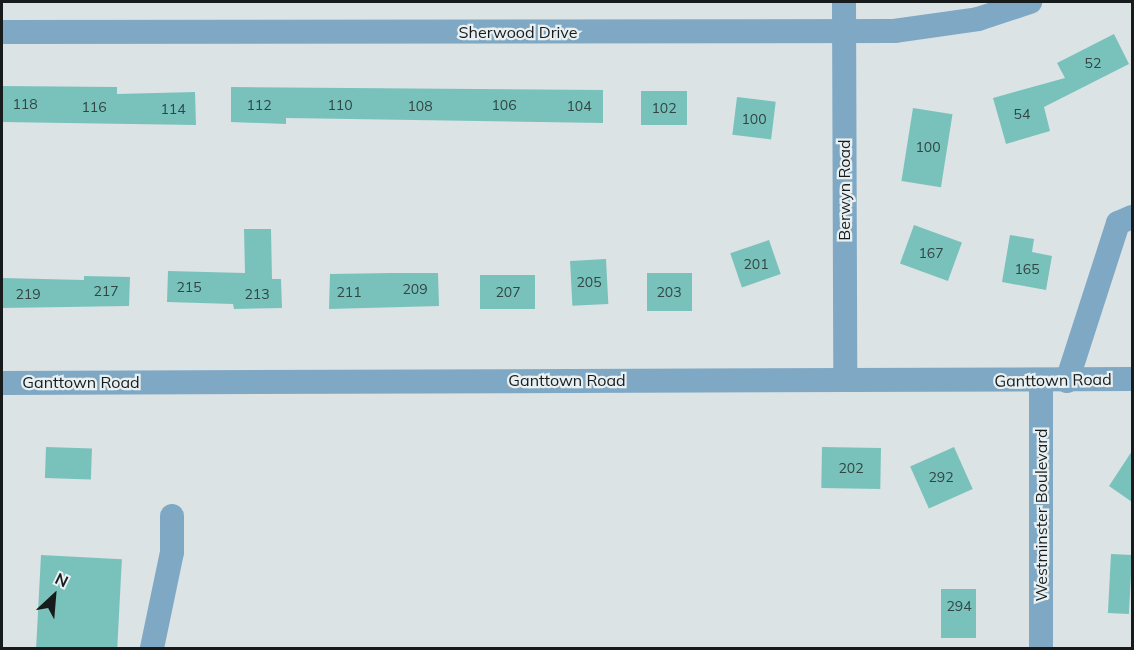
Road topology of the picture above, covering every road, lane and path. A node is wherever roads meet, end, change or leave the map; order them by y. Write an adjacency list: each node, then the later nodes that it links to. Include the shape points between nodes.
1 (844, 2): 4 (street, Berwyn Road)
2 (1030, 2): 4 (street, Sherwood Drive, via 940,27)
3 (2, 32): 4 (street, Sherwood Drive)
4 (844, 32): 6 (street, Berwyn Road)
5 (1132, 217): 8 (street, via 1118,224)
6 (845, 379): 9 (street, Ganttown Road); 10 (street, Ganttown Road)
7 (1132, 379): 8 (street, Ganttown Road)
8 (1066, 381): 9 (street, Ganttown Road)
9 (1041, 382): 13 (street, Westminster Boulevard)
10 (2, 383)
11 (172, 516): 12 (street, via 172,552)
12 (152, 648)
13 (1041, 648)

